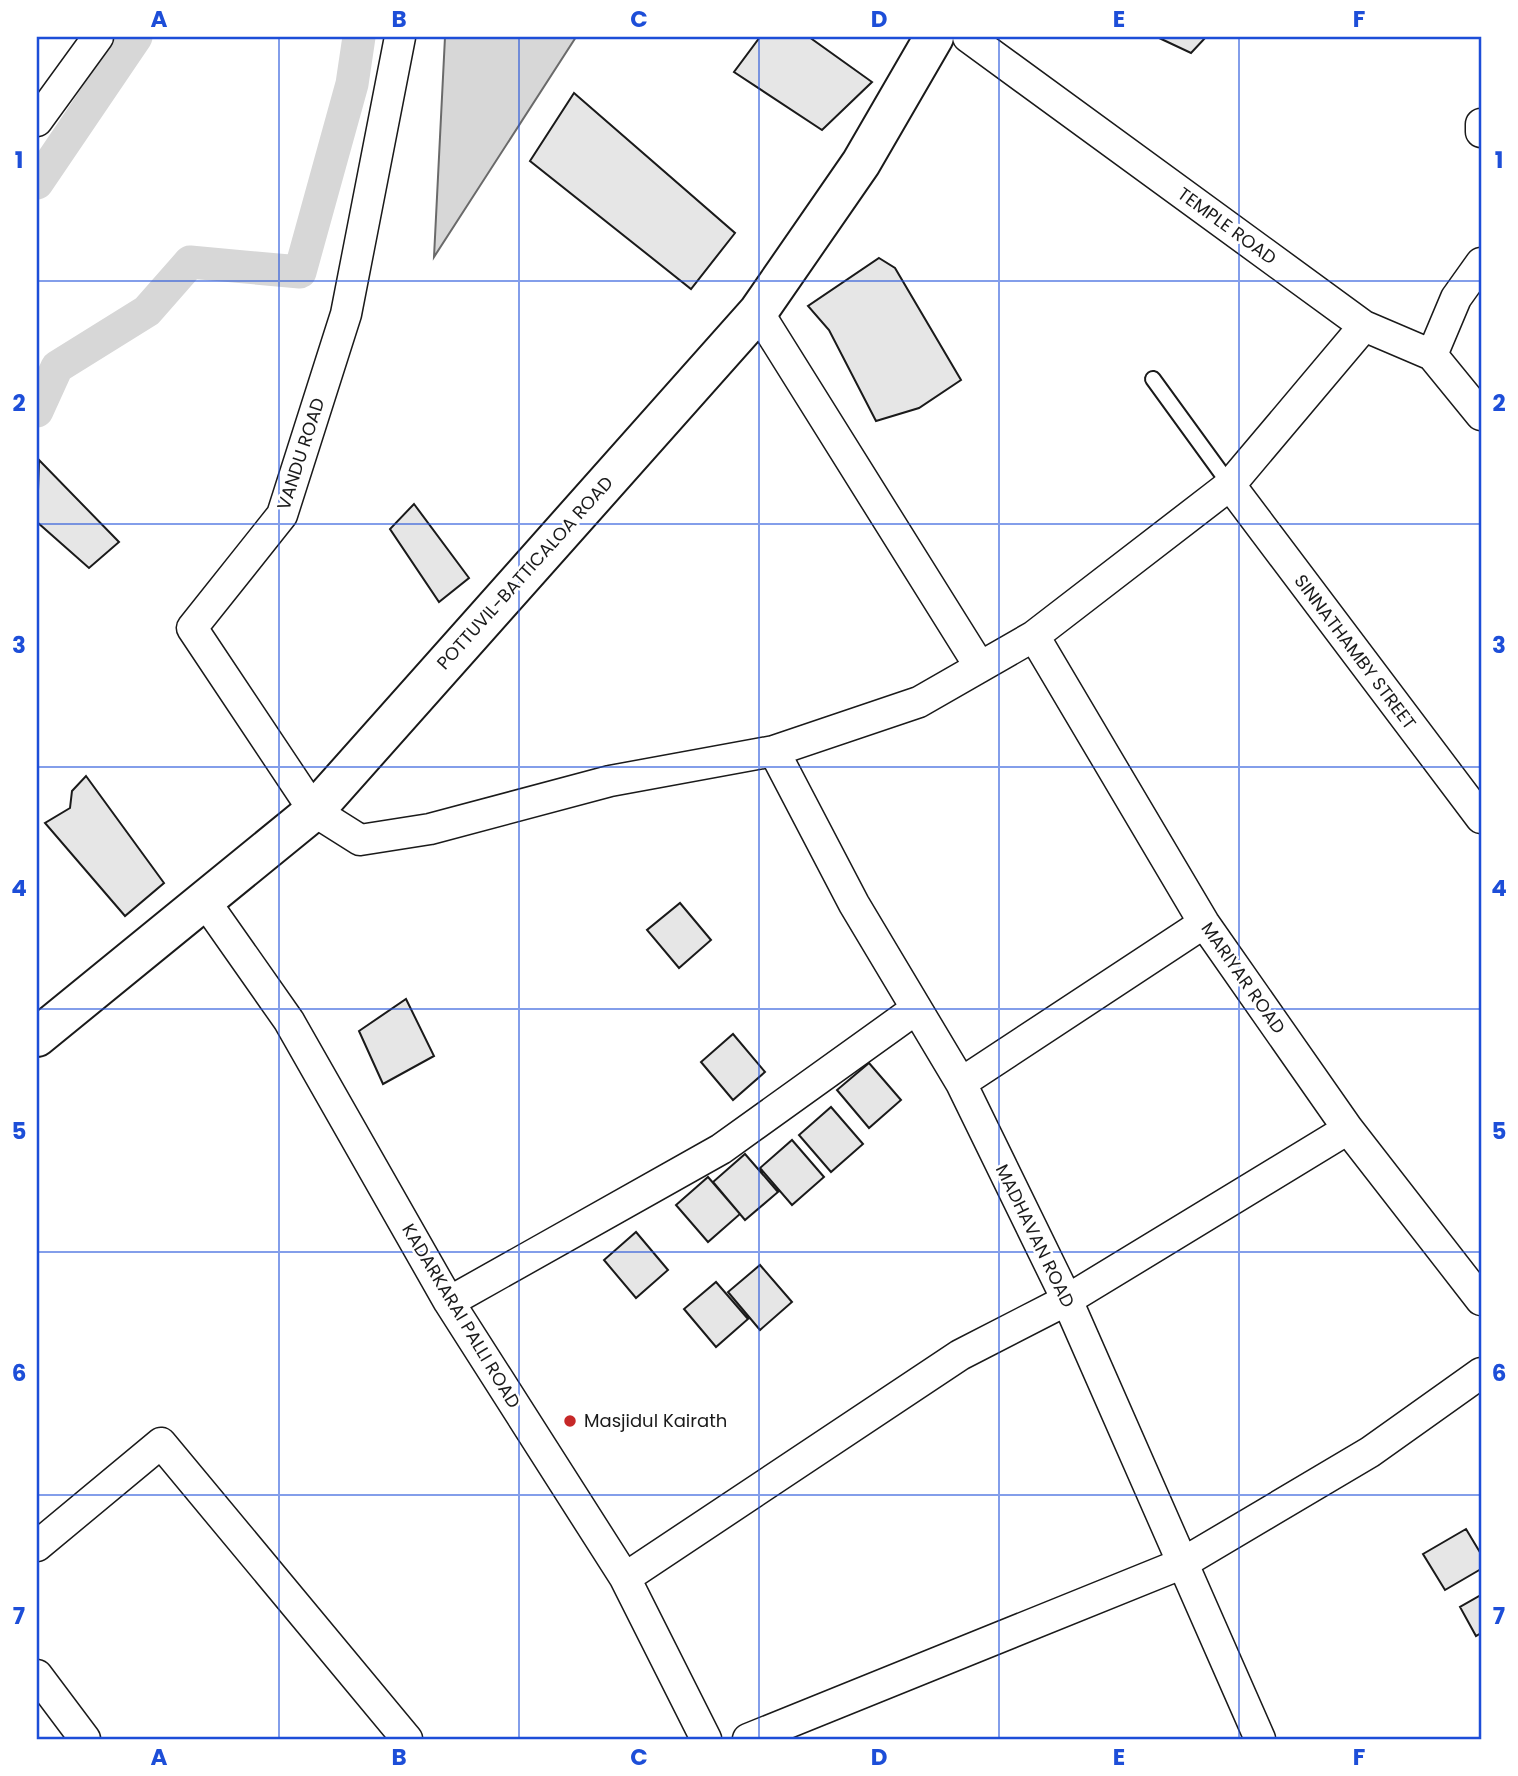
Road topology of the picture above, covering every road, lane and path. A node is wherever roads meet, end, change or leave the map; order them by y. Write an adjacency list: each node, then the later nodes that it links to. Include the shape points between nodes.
1 (98, 37): 5 (street)
2 (400, 37): 18 (street, VANDU ROAD, via 346,314 282,515 192,628)
3 (933, 37): 9 (highway, POTTUVIL-BATTICALOA ROAD, via 861,163)
4 (968, 37): 10 (street, TEMPLE ROAD)
5 (37, 121)
6 (1481, 124): 7 (street)
7 (1481, 132)
8 (1481, 263): 11 (street, via 1456,298)
9 (758, 312): 16 (street); 18 (highway, POTTUVIL-BATTICALOA ROAD)
10 (1364, 326): 11 (street, TEMPLE ROAD); 14 (street)
11 (1432, 355): 13 (street, TEMPLE ROAD)
12 (1153, 379): 14 (lane)
13 (1481, 415)
14 (1230, 485): 15 (street); 19 (street, SINNATHAMBY STREET)
15 (1034, 636): 16 (street); 21 (street, MARIYAR ROAD)
16 (980, 667): 17 (street, via 919,702)
17 (774, 751): 18 (street, via 610,781 430,829 360,839); 22 (street, MADHAVAN ROAD, via 854,904)
18 (314, 811): 20 (highway, POTTUVIL-BATTICALOA ROAD)
19 (1481, 818)
20 (204, 900): 23 (highway, POTTUVIL-BATTICALOA ROAD); 28 (street, KADARKARAI PALLI ROAD, via 289,1021)
21 (1203, 923): 24 (street); 25 (street, MARIYAR ROAD)
22 (916, 1009): 24 (street, MADHAVAN ROAD); 28 (street, via 721,1149)
23 (37, 1037)
24 (961, 1083): 26 (street, MADHAVAN ROAD)
25 (1348, 1129): 26 (street); 27 (street, MARIYAR ROAD)
26 (1067, 1300): 31 (street, MADHAVAN ROAD); 32 (street, via 960,1354)
27 (1481, 1300)
28 (449, 1302): 32 (street, KADARKARAI PALLI ROAD)
29 (1481, 1373): 31 (street, via 1370,1452)
30 (37, 1546): 35 (street, via 160,1443)
31 (1181, 1564): 37 (street); 38 (street, MADHAVAN ROAD)
32 (625, 1578): 36 (street, KADARKARAI PALLI ROAD)
33 (37, 1675): 34 (street)
34 (85, 1739)
35 (407, 1739)
36 (706, 1739)
37 (748, 1739)
38 (1260, 1739)

